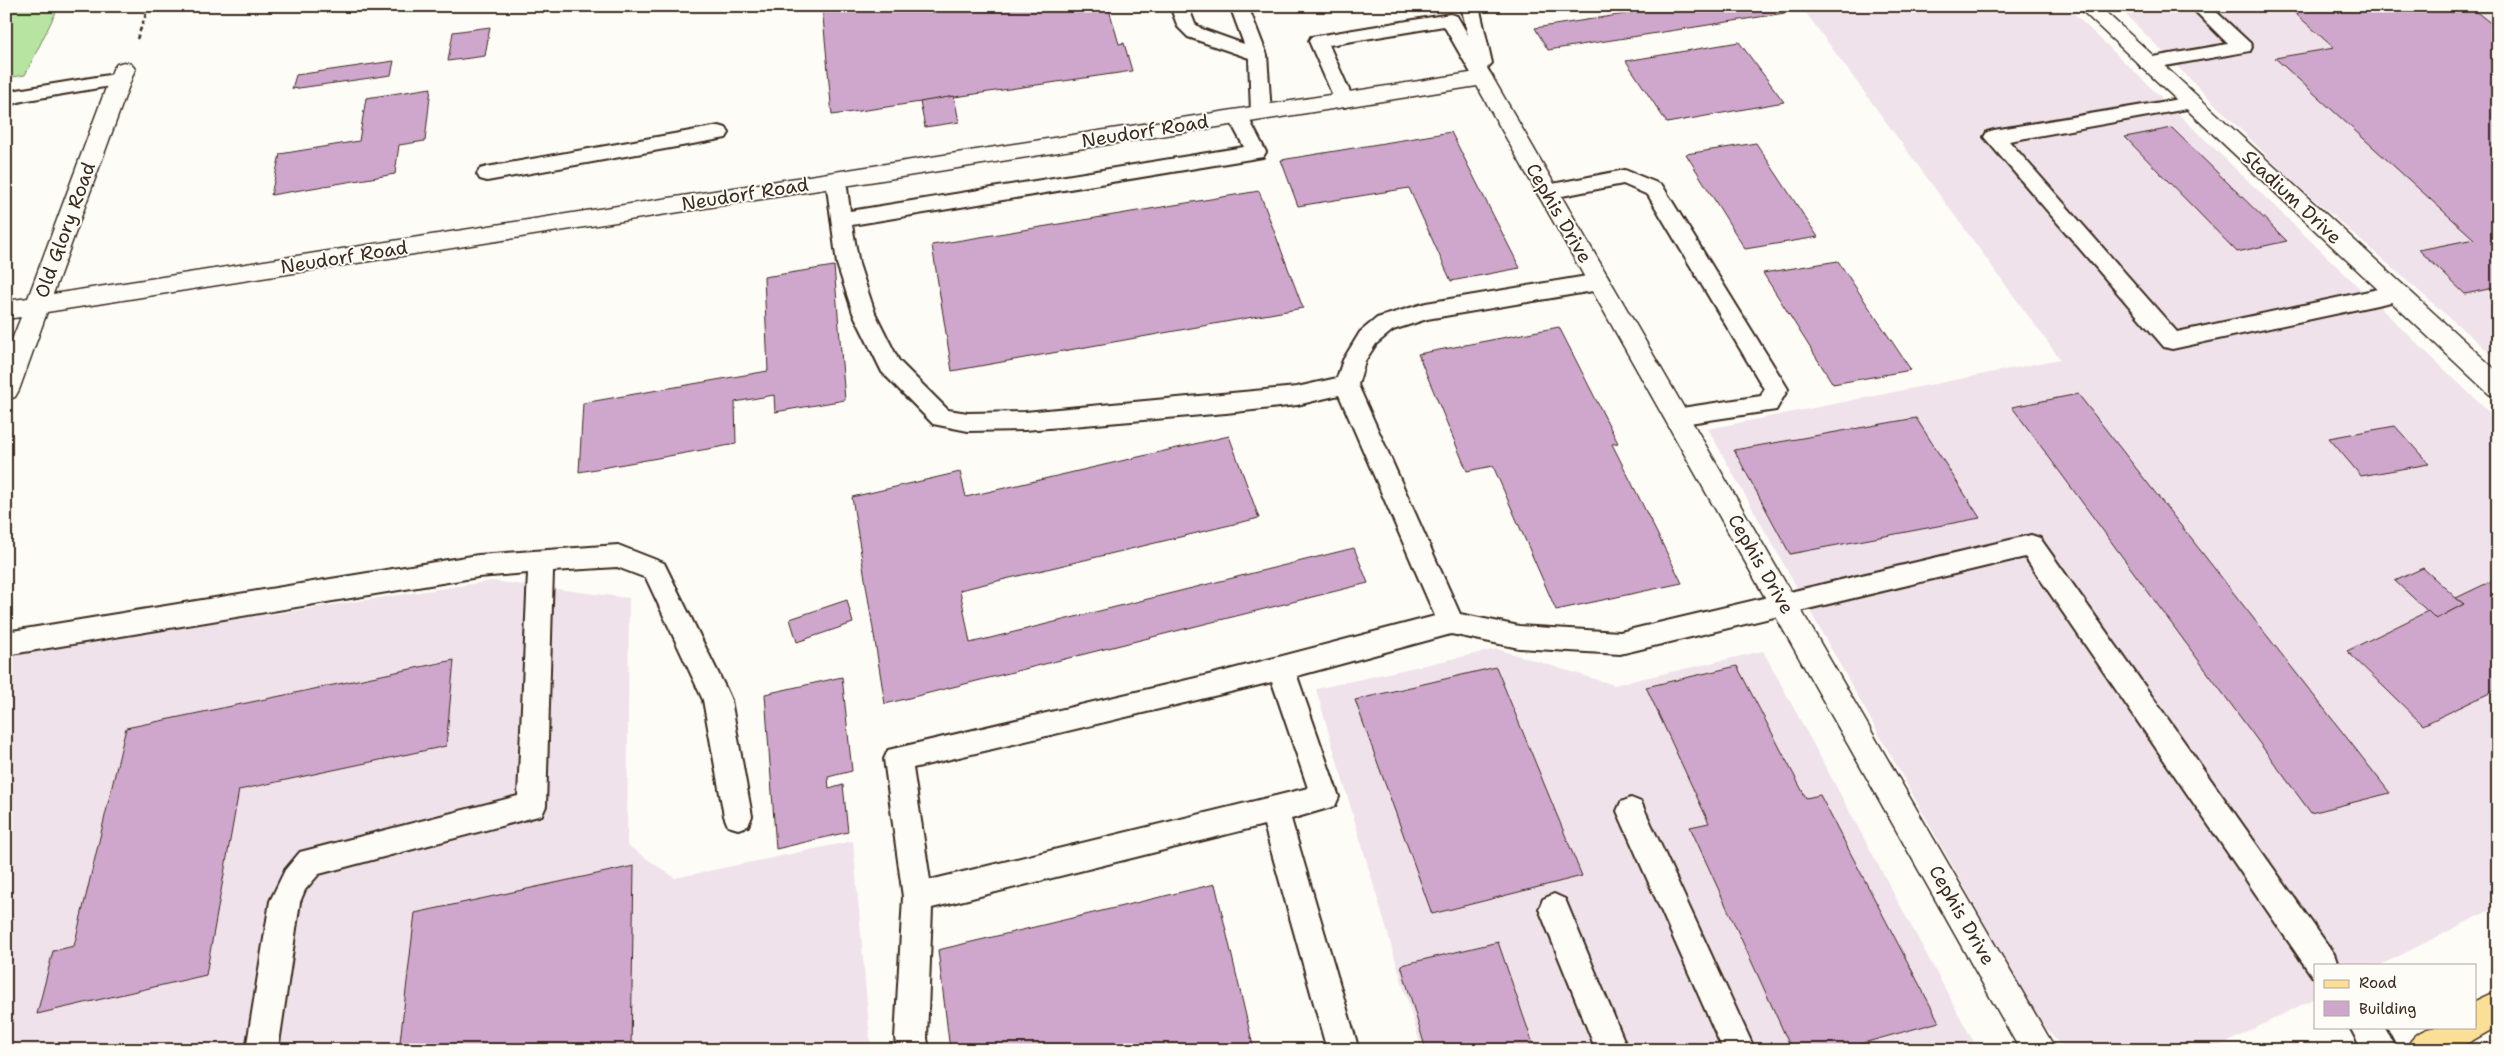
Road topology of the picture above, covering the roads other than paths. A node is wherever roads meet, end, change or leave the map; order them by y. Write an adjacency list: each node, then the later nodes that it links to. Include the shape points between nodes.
1 (1179, 6): 6 (lane, via 1186,27)
2 (1239, 6): 6 (lane)
3 (1470, 6): 9 (lane, via 1480,46)
4 (2087, 6): 7 (street, Stadium Drive)
5 (2198, 6): 7 (lane, via 2243,47)
6 (1258, 55): 13 (lane)
7 (2148, 63): 12 (street, Stadium Drive)
8 (123, 74): 10 (lane); 22 (street, Old Glory Road)
9 (1483, 78): 11 (street, Neudorf Road); 11 (lane, via 1450,20 1318,41); 18 (street, Cephis Drive)
10 (6, 100)
11 (1344, 101): 13 (street, Neudorf Road)
12 (2191, 103): 21 (street, Stadium Drive); 21 (lane, via 1994,136 2172,341)
13 (1261, 113): 14 (street, Neudorf Road)
14 (1238, 117): 17 (street, Neudorf Road); 19 (lane, via 1256,152)
15 (719, 133): 16 (lane)
16 (487, 174)
17 (836, 180): 19 (lane); 22 (street, Neudorf Road)
18 (1547, 192): 20 (street, Cephis Drive); 27 (lane, via 1625,177 1655,190 1776,389 1768,404)
19 (840, 220): 24 (lane, via 848,264 864,314 890,366 941,418 968,422 1025,421 1226,404 1297,396)
20 (1599, 282): 24 (lane, via 1426,311 1385,324 1368,338 1354,360); 27 (street, Cephis Drive)
21 (2397, 293): 25 (street, Stadium Drive)
22 (37, 306): 23 (street, Neudorf Road); 26 (street, Old Glory Road)
23 (6, 310)
24 (1346, 385): 30 (lane)
25 (2498, 387)
26 (6, 390)
27 (1676, 416): 29 (street, Cephis Drive)
28 (541, 562): 31 (lane, via 478,566); 35 (lane, via 618,556 655,571 716,700); 43 (lane, via 532,806 310,862 295,880 285,901)
29 (1783, 603): 30 (lane, via 1620,643 1519,637); 38 (lane, via 2031,545); 48 (street, Cephis Drive)
30 (1451, 623): 32 (lane)
31 (6, 644)
32 (1281, 668): 33 (lane, via 1325,797); 36 (lane, via 898,759)
33 (1274, 809): 36 (lane); 45 (lane)
34 (1631, 811): 47 (lane)
35 (738, 816)
36 (918, 897): 44 (lane)
37 (1554, 909): 46 (lane)
38 (2322, 964)
39 (2498, 1007): 40 (main road)
40 (2476, 1019)
41 (2367, 1028): 49 (lane)
42 (2460, 1028): 50 (main road)
43 (262, 1050)
44 (913, 1050)
45 (1343, 1050)
46 (1612, 1050)
47 (1739, 1050)
48 (2039, 1050)
49 (2382, 1050)
50 (2423, 1050)

